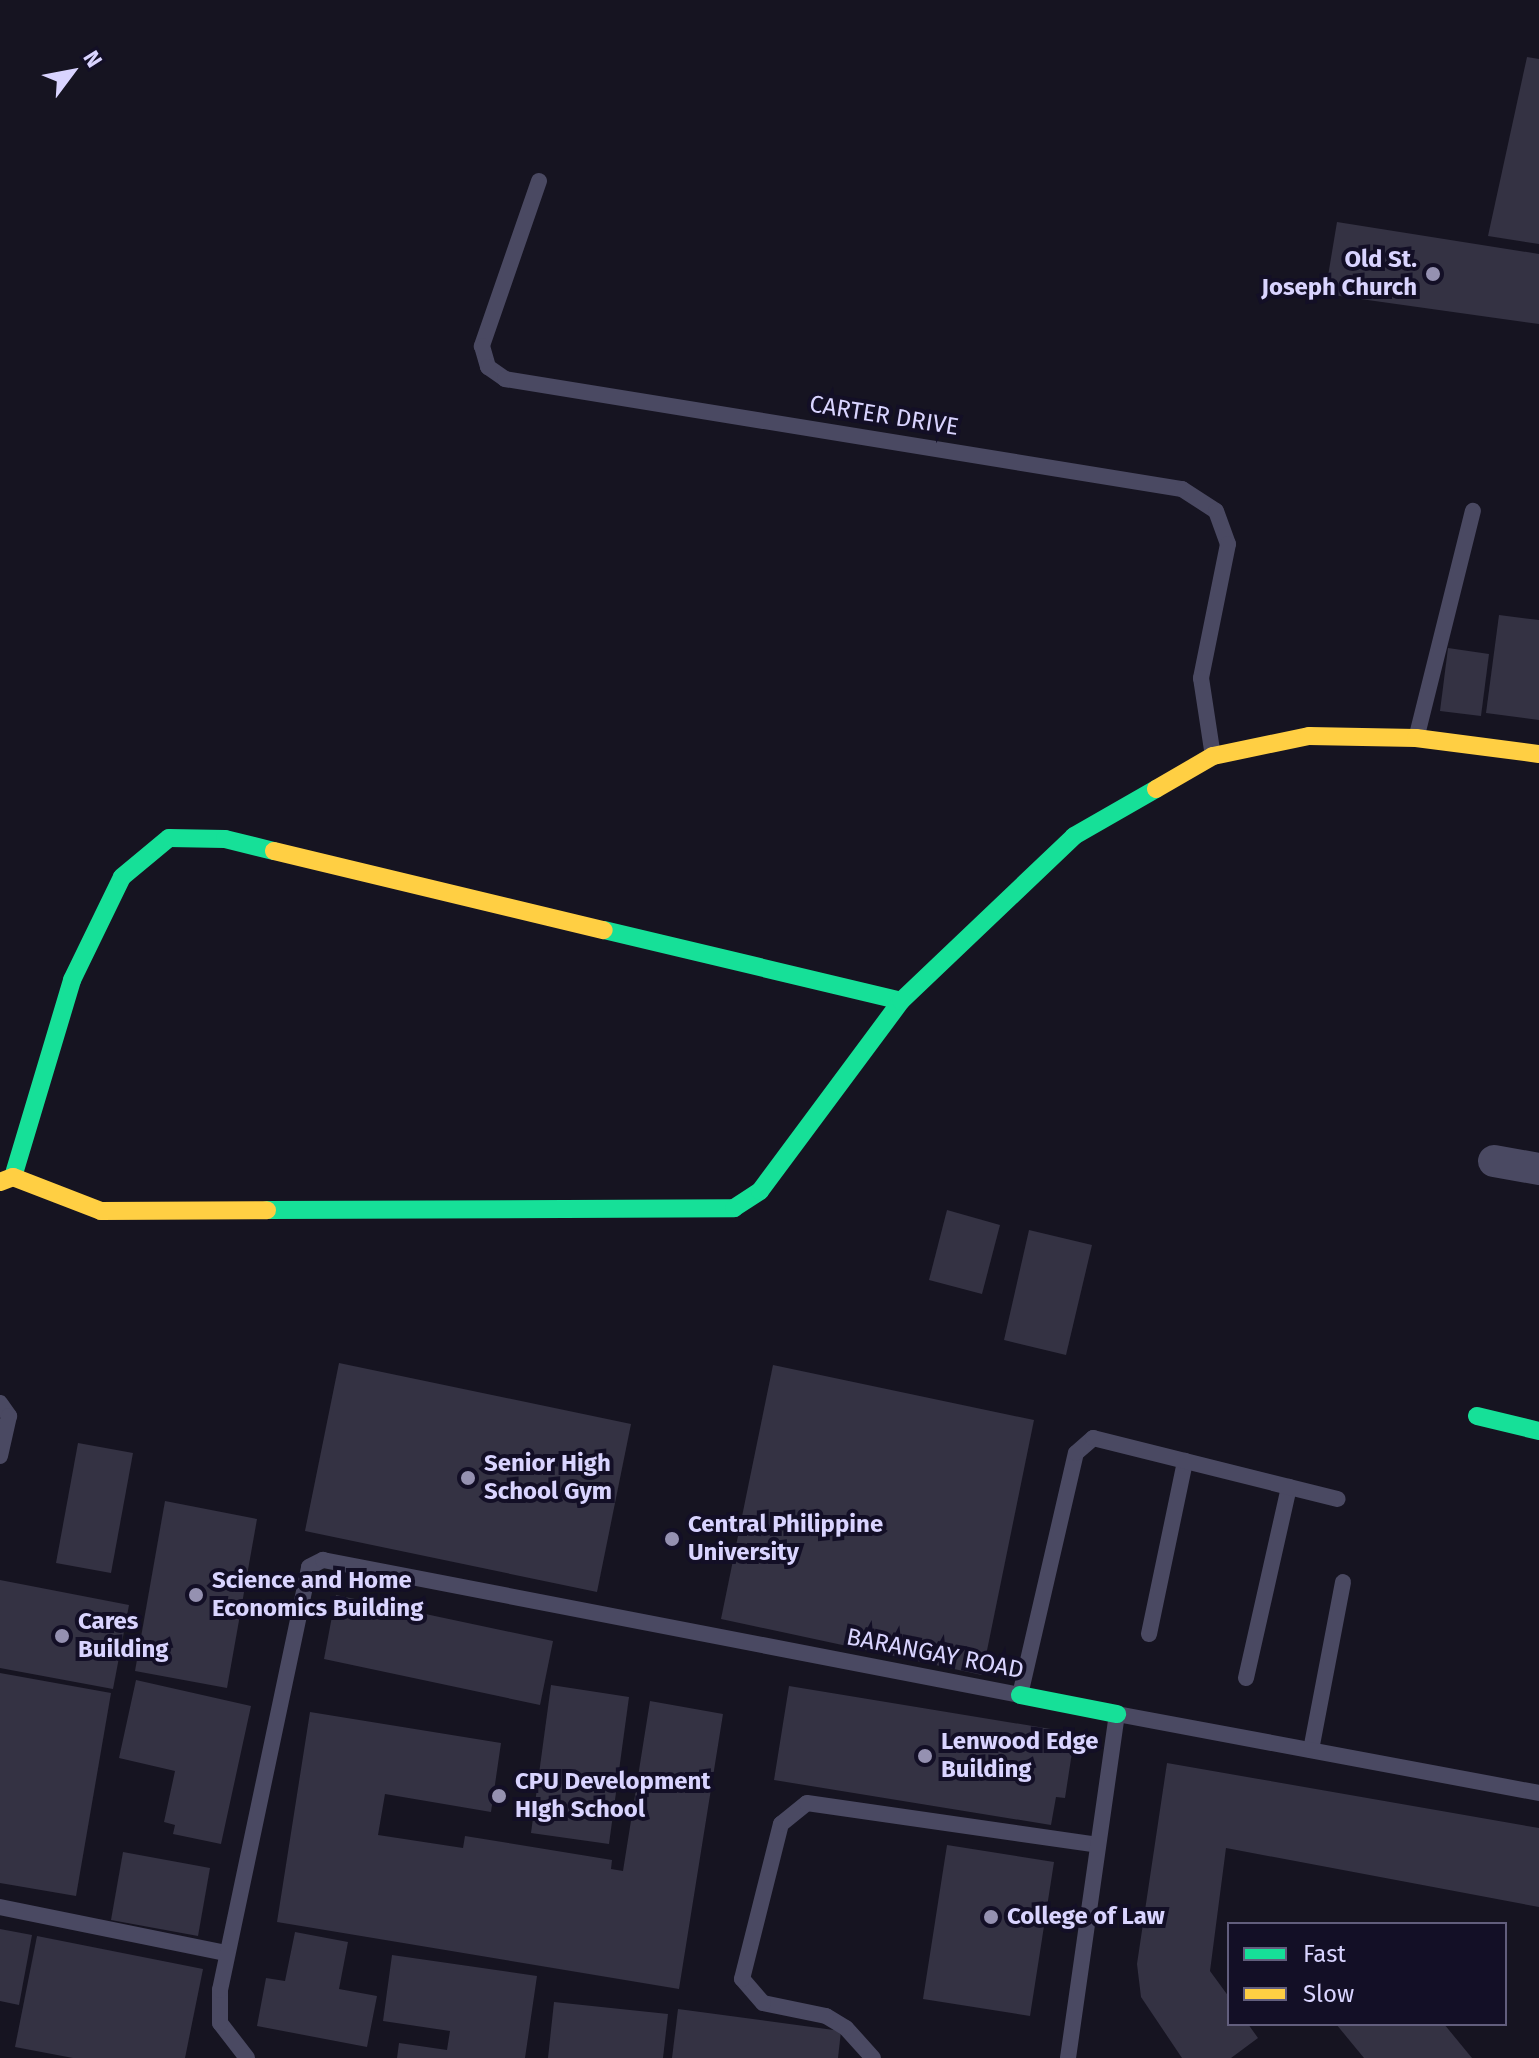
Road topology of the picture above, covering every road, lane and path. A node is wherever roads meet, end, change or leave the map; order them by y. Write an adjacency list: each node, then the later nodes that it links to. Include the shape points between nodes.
1 (539, 181): 5 (lane, CARTER DRIVE, via 482,346 488,367 505,379 1182,489 1216,511 1228,544 1201,678)
2 (1473, 511): 3 (lane)
3 (1416, 738): 4 (street); 5 (street, via 1309,736)
4 (1539, 754)
5 (1213, 756): 6 (street, via 1074,836)
6 (901, 1001): 9 (street, via 760,1191 734,1208 101,1211); 9 (street, via 225,839 169,838 122,877 72,980)
7 (1494, 1161): 8 (street)
8 (1539, 1169)
9 (6, 1180)
10 (0, 1403): 13 (lane, via 9,1416)
11 (1477, 1416): 12 (street)
12 (1539, 1431)
13 (0, 1456)
14 (1185, 1461): 15 (lane); 18 (lane); 20 (lane, via 1093,1438 1076,1453)
15 (1289, 1487): 16 (lane); 19 (lane)
16 (1337, 1499)
17 (1343, 1582): 22 (lane)
18 (1149, 1634)
19 (1246, 1678)
20 (1020, 1695): 21 (street, BARANGAY ROAD); 26 (lane, BARANGAY ROAD, via 323,1560 301,1579)
21 (1117, 1714): 22 (lane, BARANGAY ROAD); 24 (lane)
22 (1311, 1750): 23 (lane, BARANGAY ROAD)
23 (1539, 1793)
24 (1098, 1845): 28 (lane, via 807,1803 781,1824 742,1979 763,2003 826,2016 846,2028); 29 (lane)
25 (0, 1907): 26 (lane)
26 (226, 1953): 27 (lane, via 220,2023)
27 (247, 2058)
28 (873, 2058)
29 (1068, 2058)

